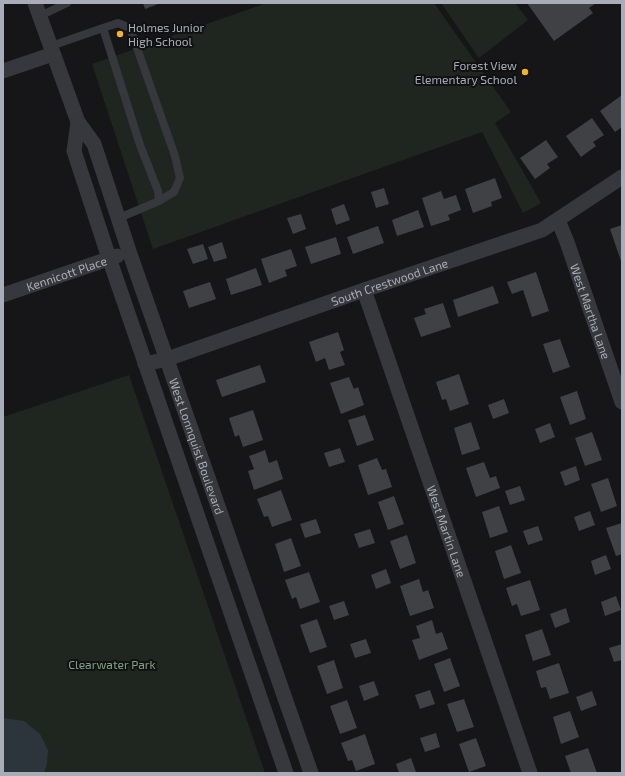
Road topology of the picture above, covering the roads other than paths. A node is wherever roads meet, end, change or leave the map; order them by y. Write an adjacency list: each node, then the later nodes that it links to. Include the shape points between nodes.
1 (68, 3): 2 (lane)
2 (38, 9): 4 (street, West Lonnquist Boulevard)
3 (103, 28): 4 (lane); 8 (lane, via 140,144 158,190); 8 (lane, via 118,23 130,28 175,156 180,178 174,192)
4 (52, 50): 5 (street); 6 (street, West Lonnquist Boulevard)
5 (3, 71)
6 (78, 122): 9 (street, West Lonnquist Boulevard, via 94,144); 12 (street, West Lonnquist Boulevard, via 74,151)
7 (622, 177): 10 (street, South Crestwood Lane)
8 (159, 201): 9 (lane)
9 (119, 218): 11 (street, West Lonnquist Boulevard)
10 (558, 220): 13 (street, South Crestwood Lane, via 542,230); 17 (street, West Martha Lane)
11 (129, 251): 12 (street, Kennicott Place); 15 (street, West Lonnquist Boulevard)
12 (109, 258): 14 (street, Kennicott Place); 16 (street, West Lonnquist Boulevard)
13 (364, 290): 15 (street, South Crestwood Lane); 20 (street, West Martin Lane)
14 (3, 295)
15 (167, 358): 16 (street, South Crestwood Lane); 19 (street, West Lonnquist Boulevard)
16 (145, 364): 18 (street, West Lonnquist Boulevard)
17 (622, 402)
18 (286, 773)
19 (311, 773)
20 (530, 773)

